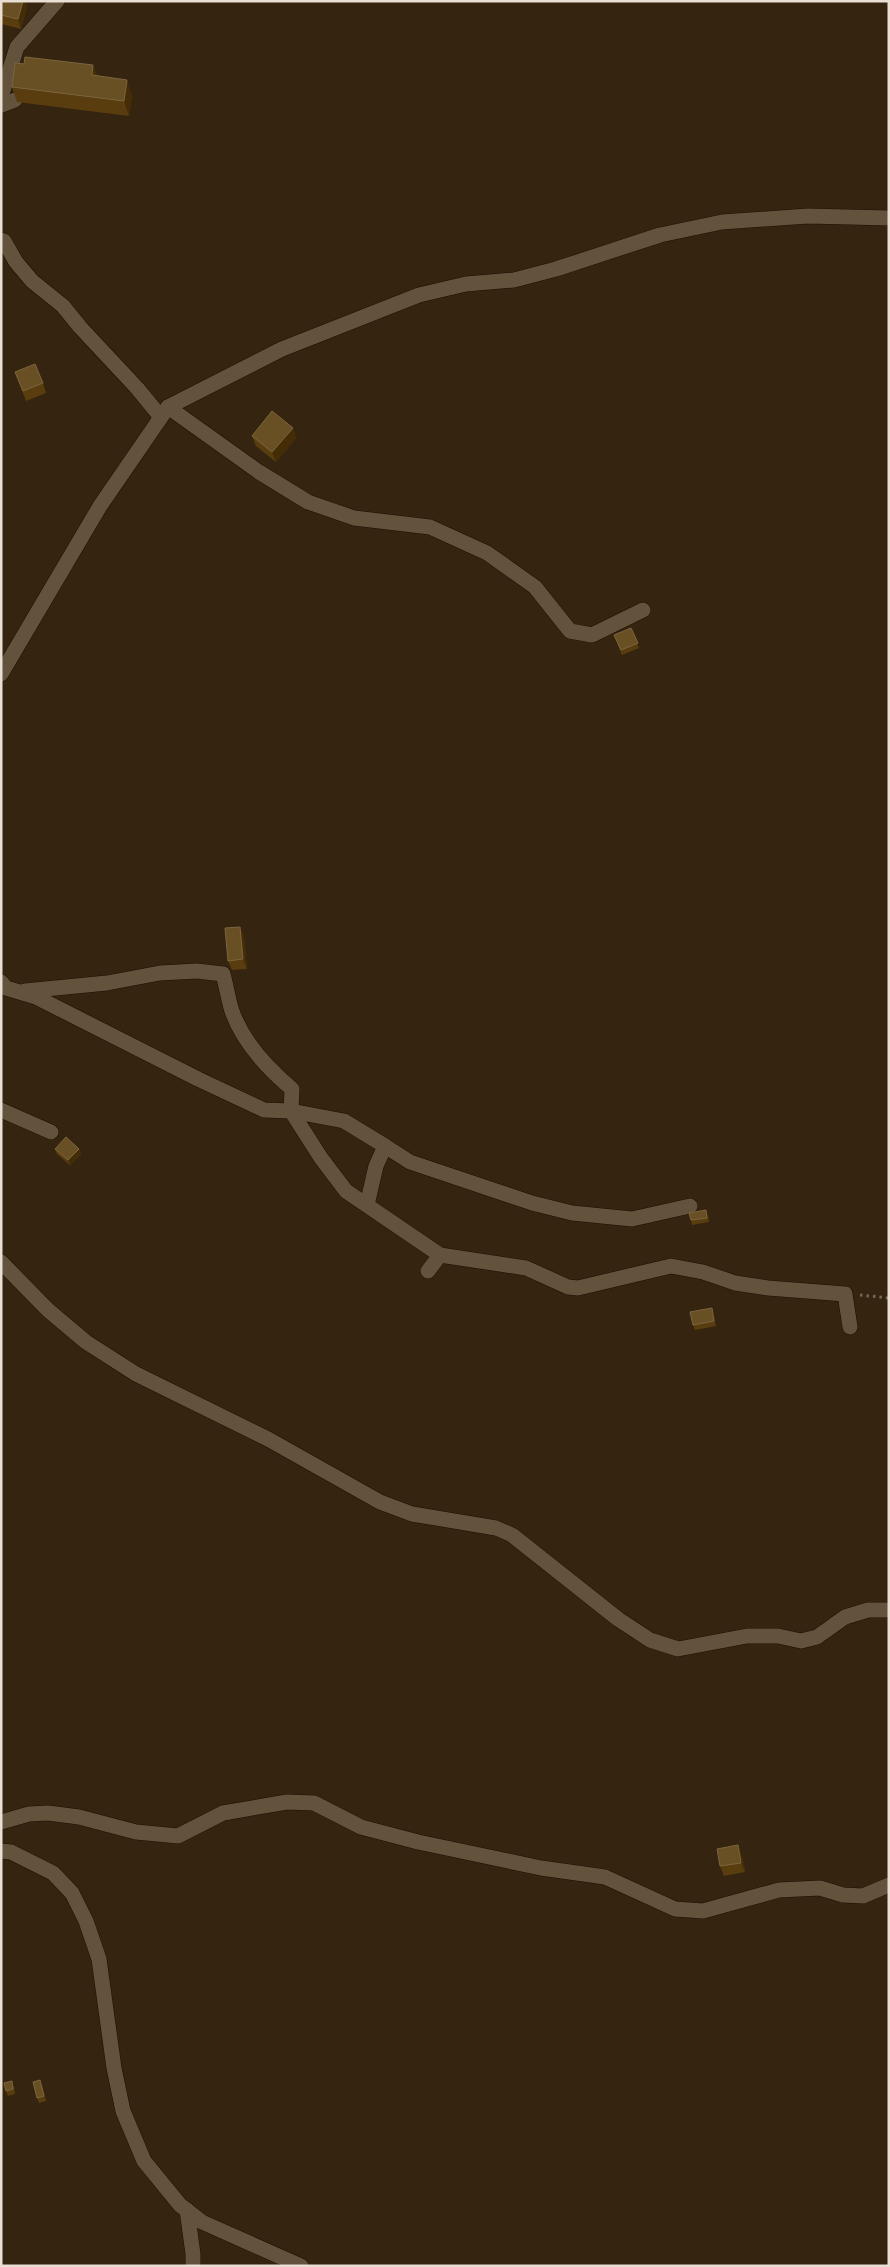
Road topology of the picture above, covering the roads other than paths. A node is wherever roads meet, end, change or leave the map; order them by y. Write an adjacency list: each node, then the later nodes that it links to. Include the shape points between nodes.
1 (57, 1): 2 (street, via 17,47)
2 (4, 101)
3 (889, 218): 5 (street, via 808,216 722,222 660,235 514,280 466,284 419,295 282,349)
4 (1, 240): 5 (street, via 26,275 63,306)
5 (164, 411): 6 (street, via 308,502 354,518 430,527 487,553 536,587 570,631 592,635); 7 (street, via 100,506)
6 (643, 610)
7 (1, 674)
8 (1, 982): 9 (street, via 6,988)
9 (18, 992): 11 (street, via 36,997 264,1110); 11 (street, via 107,983 160,973 197,971 223,974 231,1010 247,1041 275,1075 292,1089)
10 (1, 1110): 12 (street)
11 (291, 1111): 13 (street, via 344,1121); 14 (street, via 346,1192)
12 (51, 1132)
13 (385, 1146): 14 (street, via 376,1166); 15 (street, via 410,1162 572,1213 632,1219)
14 (367, 1205): 16 (street)
15 (690, 1206)
16 (440, 1255): 18 (street); 19 (street, via 526,1268 568,1287 578,1288 671,1266 751,1286 845,1294)
17 (1, 1262): 20 (street, via 86,1342 136,1374 268,1439 380,1502 412,1514 496,1528 512,1535 618,1619 650,1640 678,1648 747,1636 778,1636 801,1641 817,1637 845,1617 868,1610)
18 (428, 1271)
19 (850, 1327)
20 (889, 1610)
21 (1, 1822): 23 (street, via 8,1818 48,1813 79,1817 136,1832 178,1836 223,1813 287,1802 314,1803 361,1827 418,1842 541,1868 605,1877 676,1909 703,1911 779,1890 820,1888 843,1895 863,1896)
22 (1, 1851): 24 (street, via 11,1852 53,1873 76,1900 99,1959 123,2111 144,2162)
23 (889, 1885)
24 (187, 2210): 25 (street); 26 (street, via 202,2222)
25 (193, 2266)
26 (301, 2266)

